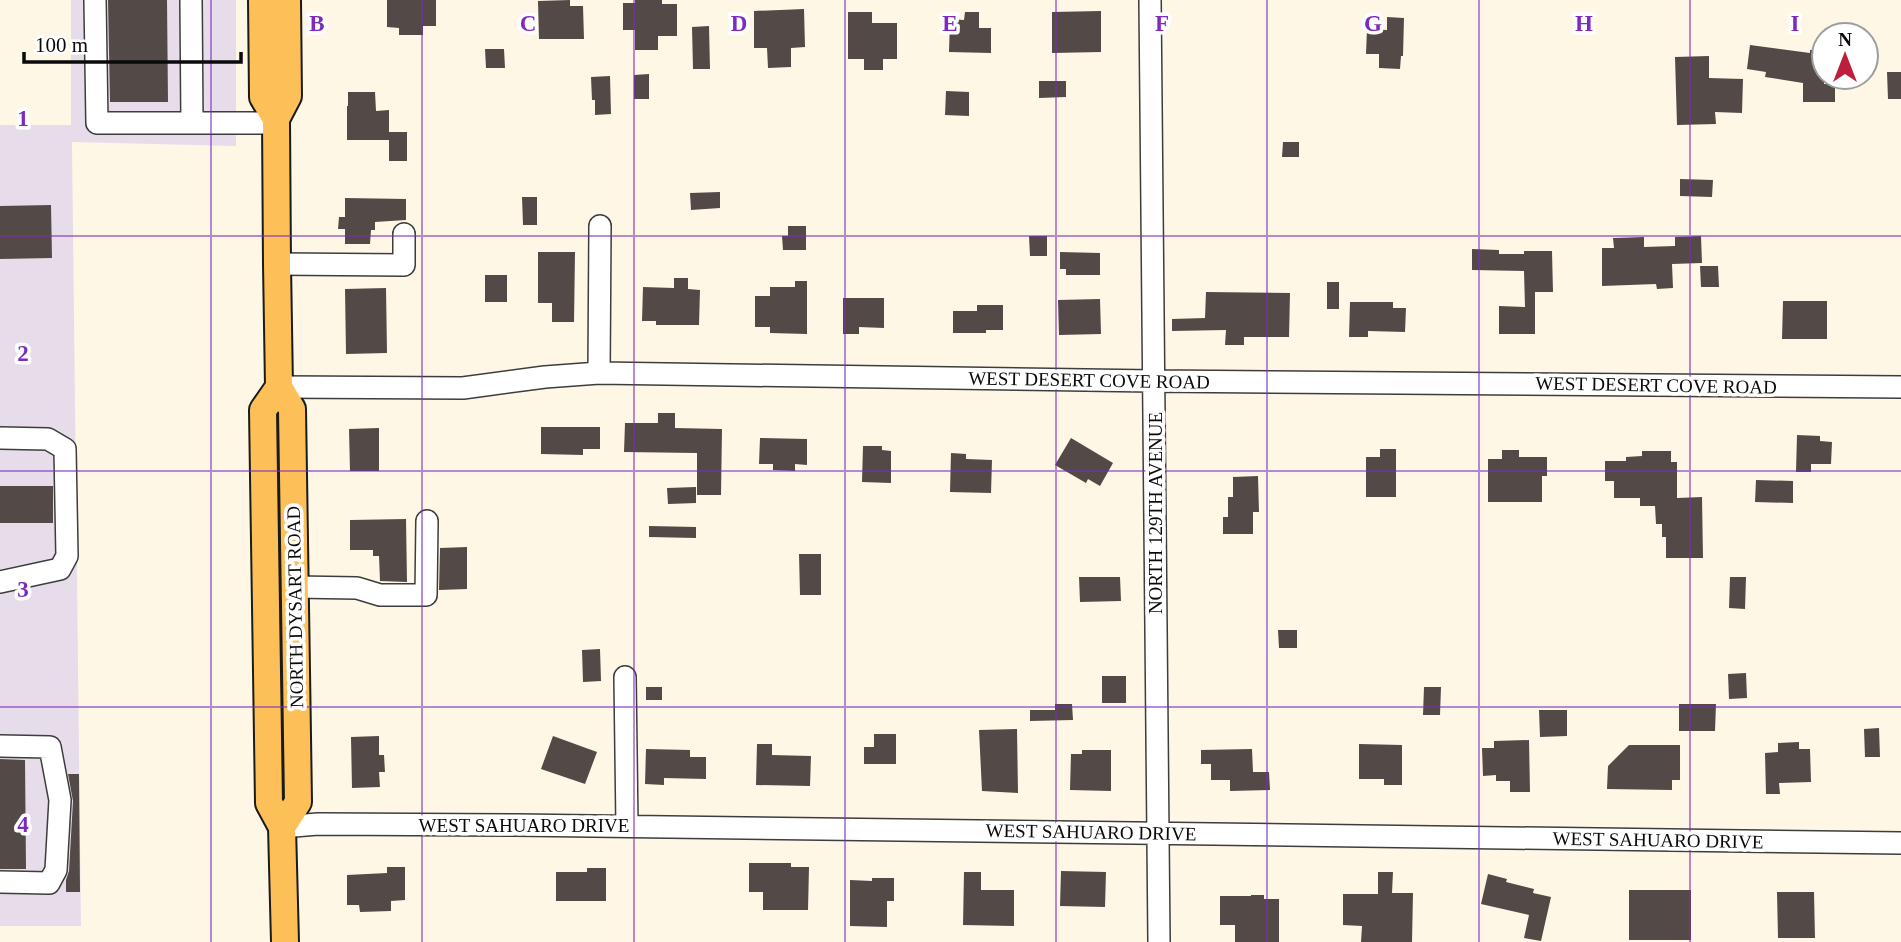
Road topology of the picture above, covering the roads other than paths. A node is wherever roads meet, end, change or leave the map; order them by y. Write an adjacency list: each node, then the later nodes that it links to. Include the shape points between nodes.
1 (94, 0): 7 (street, via 97,123)
2 (191, 0): 7 (street)
3 (262, 0): 6 (main road, NORTH DYSART ROAD, via 262,97)
4 (287, 0): 6 (main road, NORTH DYSART ROAD, via 288,96)
5 (1150, 0): 12 (street, NORTH 129TH AVENUE)
6 (276, 121): 7 (street); 10 (main road, NORTH DYSART ROAD)
7 (192, 123)
8 (600, 226): 11 (street)
9 (404, 234): 10 (street, via 404,265)
10 (277, 264): 13 (main road, NORTH DYSART ROAD)
11 (599, 373): 12 (street, WEST DESERT COVE ROAD); 13 (street, WEST DESERT COVE ROAD, via 463,388)
12 (1154, 381): 14 (street, WEST DESERT COVE ROAD); 23 (street, NORTH 129TH AVENUE)
13 (279, 387): 18 (main road, NORTH DYSART ROAD, via 292,409); 22 (main road, NORTH DYSART ROAD, via 263,410 269,803)
14 (1901, 387)
15 (0, 438): 17 (street, via 48,439 65,449 67,556 60,569)
16 (426, 521): 18 (street, via 426,595)
17 (0, 582)
18 (295, 587): 22 (main road, NORTH DYSART ROAD, via 298,802)
19 (625, 677): 21 (street)
20 (0, 746): 25 (street, via 50,747 60,800 55,870 49,883)
21 (626, 826): 22 (street, WEST SAHUARO DRIVE); 23 (street, WEST SAHUARO DRIVE)
22 (282, 827): 26 (main road, NORTH DYSART ROAD)
23 (1158, 833): 24 (street, WEST SAHUARO DRIVE); 27 (street, NORTH 129TH AVENUE)
24 (1901, 843)
25 (0, 882)
26 (285, 942)
27 (1159, 942)

